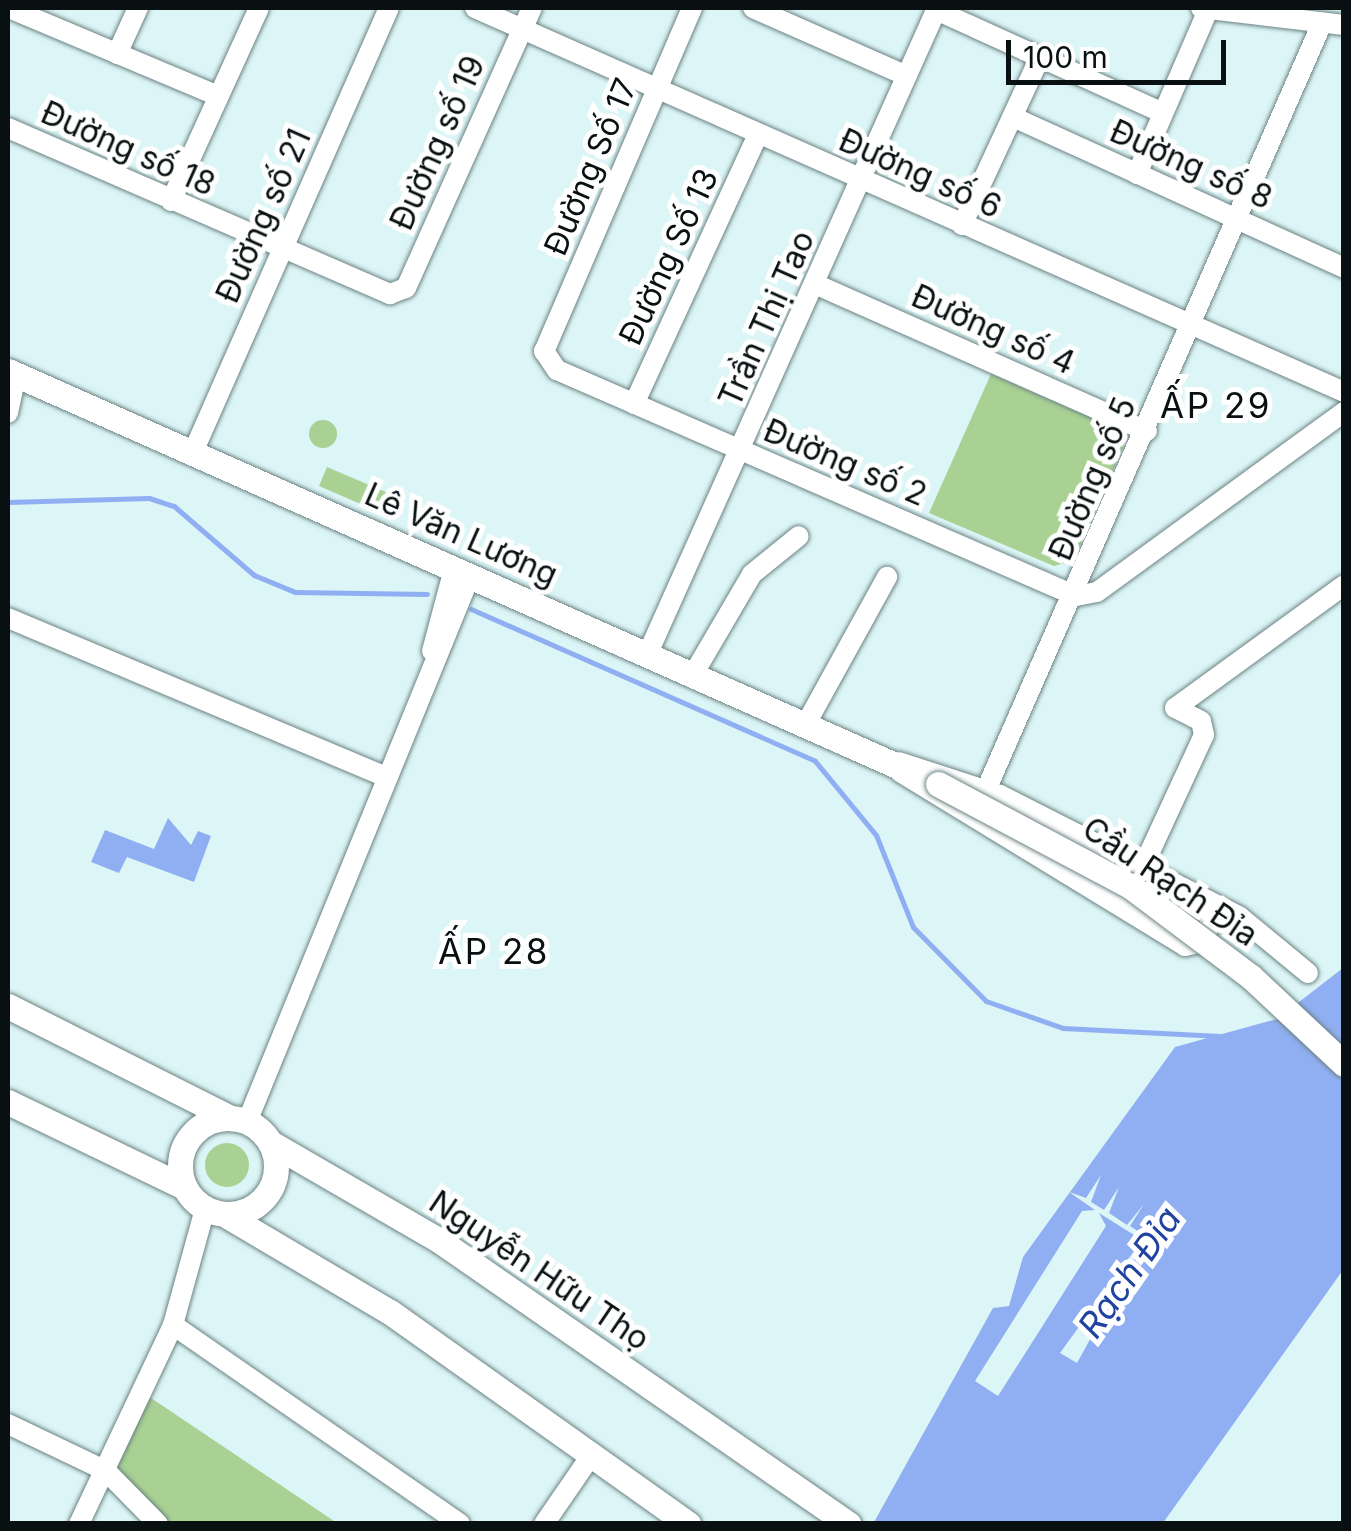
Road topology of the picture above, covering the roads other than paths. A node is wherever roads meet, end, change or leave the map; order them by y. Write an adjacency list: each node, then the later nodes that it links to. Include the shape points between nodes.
1 (9, 8): 15 (street)
2 (138, 8): 15 (street)
3 (258, 8): 19 (street)
4 (390, 8): 29 (street, Đường số 21)
5 (475, 8): 13 (street, Đường số 6)
6 (532, 8): 13 (street, Đường số 19)
7 (692, 8): 18 (street, Đường Số 17)
8 (754, 8): 14 (street)
9 (812, 8): 14 (street)
10 (937, 9): 16 (street); 17 (street, Trần Thị Tao)
11 (1204, 9): 12 (street); 20 (street)
12 (1333, 24): 27 (street, Đường số 5)
13 (523, 29): 18 (street, Đường số 6); 32 (street, Đường số 19, via 406,288)
14 (802, 29): 17 (street)
15 (118, 54): 19 (street)
16 (1040, 57): 20 (street); 21 (street)
17 (907, 76): 25 (street, Trần Thị Tao)
18 (657, 91): 23 (street, Đường số 6); 34 (street, Đường Số 17)
19 (218, 96): 26 (street)
20 (1163, 113): 24 (street)
21 (1013, 117): 24 (street, Đường số 8); 28 (street)
22 (8, 128): 26 (street, Đường số 18)
23 (758, 135): 25 (street, Đường số 6); 37 (street, Đường Số 13)
24 (1137, 174): 27 (street, Đường số 8)
25 (861, 180): 28 (street, Đường số 6); 31 (street, Trần Thị Tao)
26 (171, 201): 29 (street, Đường số 18)
27 (1238, 220): 30 (street, Đường số 8); 33 (street, Đường số 5)
28 (962, 224): 33 (street, Đường số 6)
29 (282, 249): 32 (street, Đường số 18); 41 (street, Đường số 21)
30 (1343, 267)
31 (815, 284): 40 (street, Đường số 4); 42 (street, Trần Thị Tao)
32 (390, 294)
33 (1192, 326): 36 (street, Đường số 6); 40 (street, Đường số 5)
34 (544, 350): 37 (street, Đường số 2, via 556,370)
35 (12, 373): 39 (street); 41 (main road, Lê Văn Lương)
36 (1344, 392)
37 (634, 404): 42 (street, Đường số 2)
38 (1344, 412): 47 (street, via 1098,592)
39 (8, 413)
40 (1147, 431): 47 (street, Đường số 5)
41 (194, 450): 44 (main road, Lê Văn Lương)
42 (742, 450): 47 (street, Đường số 2); 49 (street, Trần Thị Tao)
43 (799, 536): 50 (street, via 752,574)
44 (462, 572): 49 (main road, Lê Văn Lương); 53 (street)
45 (887, 577): 51 (street)
46 (1344, 585): 56 (street, via 1176,708 1201,721 1204,735)
47 (1076, 596): 55 (street, Đường số 5)
48 (8, 618): 53 (street)
49 (648, 652): 50 (main road, Lê Văn Lương)
50 (694, 673): 51 (main road, Lê Văn Lương)
51 (806, 722): 52 (main road, Lê Văn Lương)
52 (887, 761): 54 (main road, Lê Văn Lương); 55 (street, Lê Văn Lương, via 928,764); 57 (street, Lê Văn Lương, via 924,794 1185,946 1203,942)
53 (386, 776): 62 (street)
54 (938, 784): 60 (main road, Cầu Rạch Đỉa, bridge, via 1130,886 1251,977)
55 (986, 790): 56 (street, Lê Văn Lương)
56 (1142, 869): 57 (street, Lê Văn Lương)
57 (1216, 907): 58 (street, Lê Văn Lương, via 1266,933)
58 (1308, 973)
59 (8, 1006): 62 (main road)
60 (1344, 1064)
61 (8, 1102): 64 (main road)
62 (239, 1120): 63 (main road); 64 (main road, via 188,1138)
63 (271, 1144): 65 (main road, via 276,1172 264,1198); 75 (main road, Nguyễn Hữu Thọ, via 440,1241)
64 (184, 1187): 65 (main road)
65 (215, 1212): 66 (street); 68 (main road, via 390,1312)
66 (173, 1326): 69 (street); 72 (street)
67 (8, 1424): 69 (street)
68 (590, 1456): 73 (street); 74 (main road)
69 (106, 1471): 70 (street); 71 (street)
70 (79, 1524)
71 (158, 1524)
72 (460, 1524)
73 (544, 1524)
74 (688, 1524)
75 (848, 1524)

